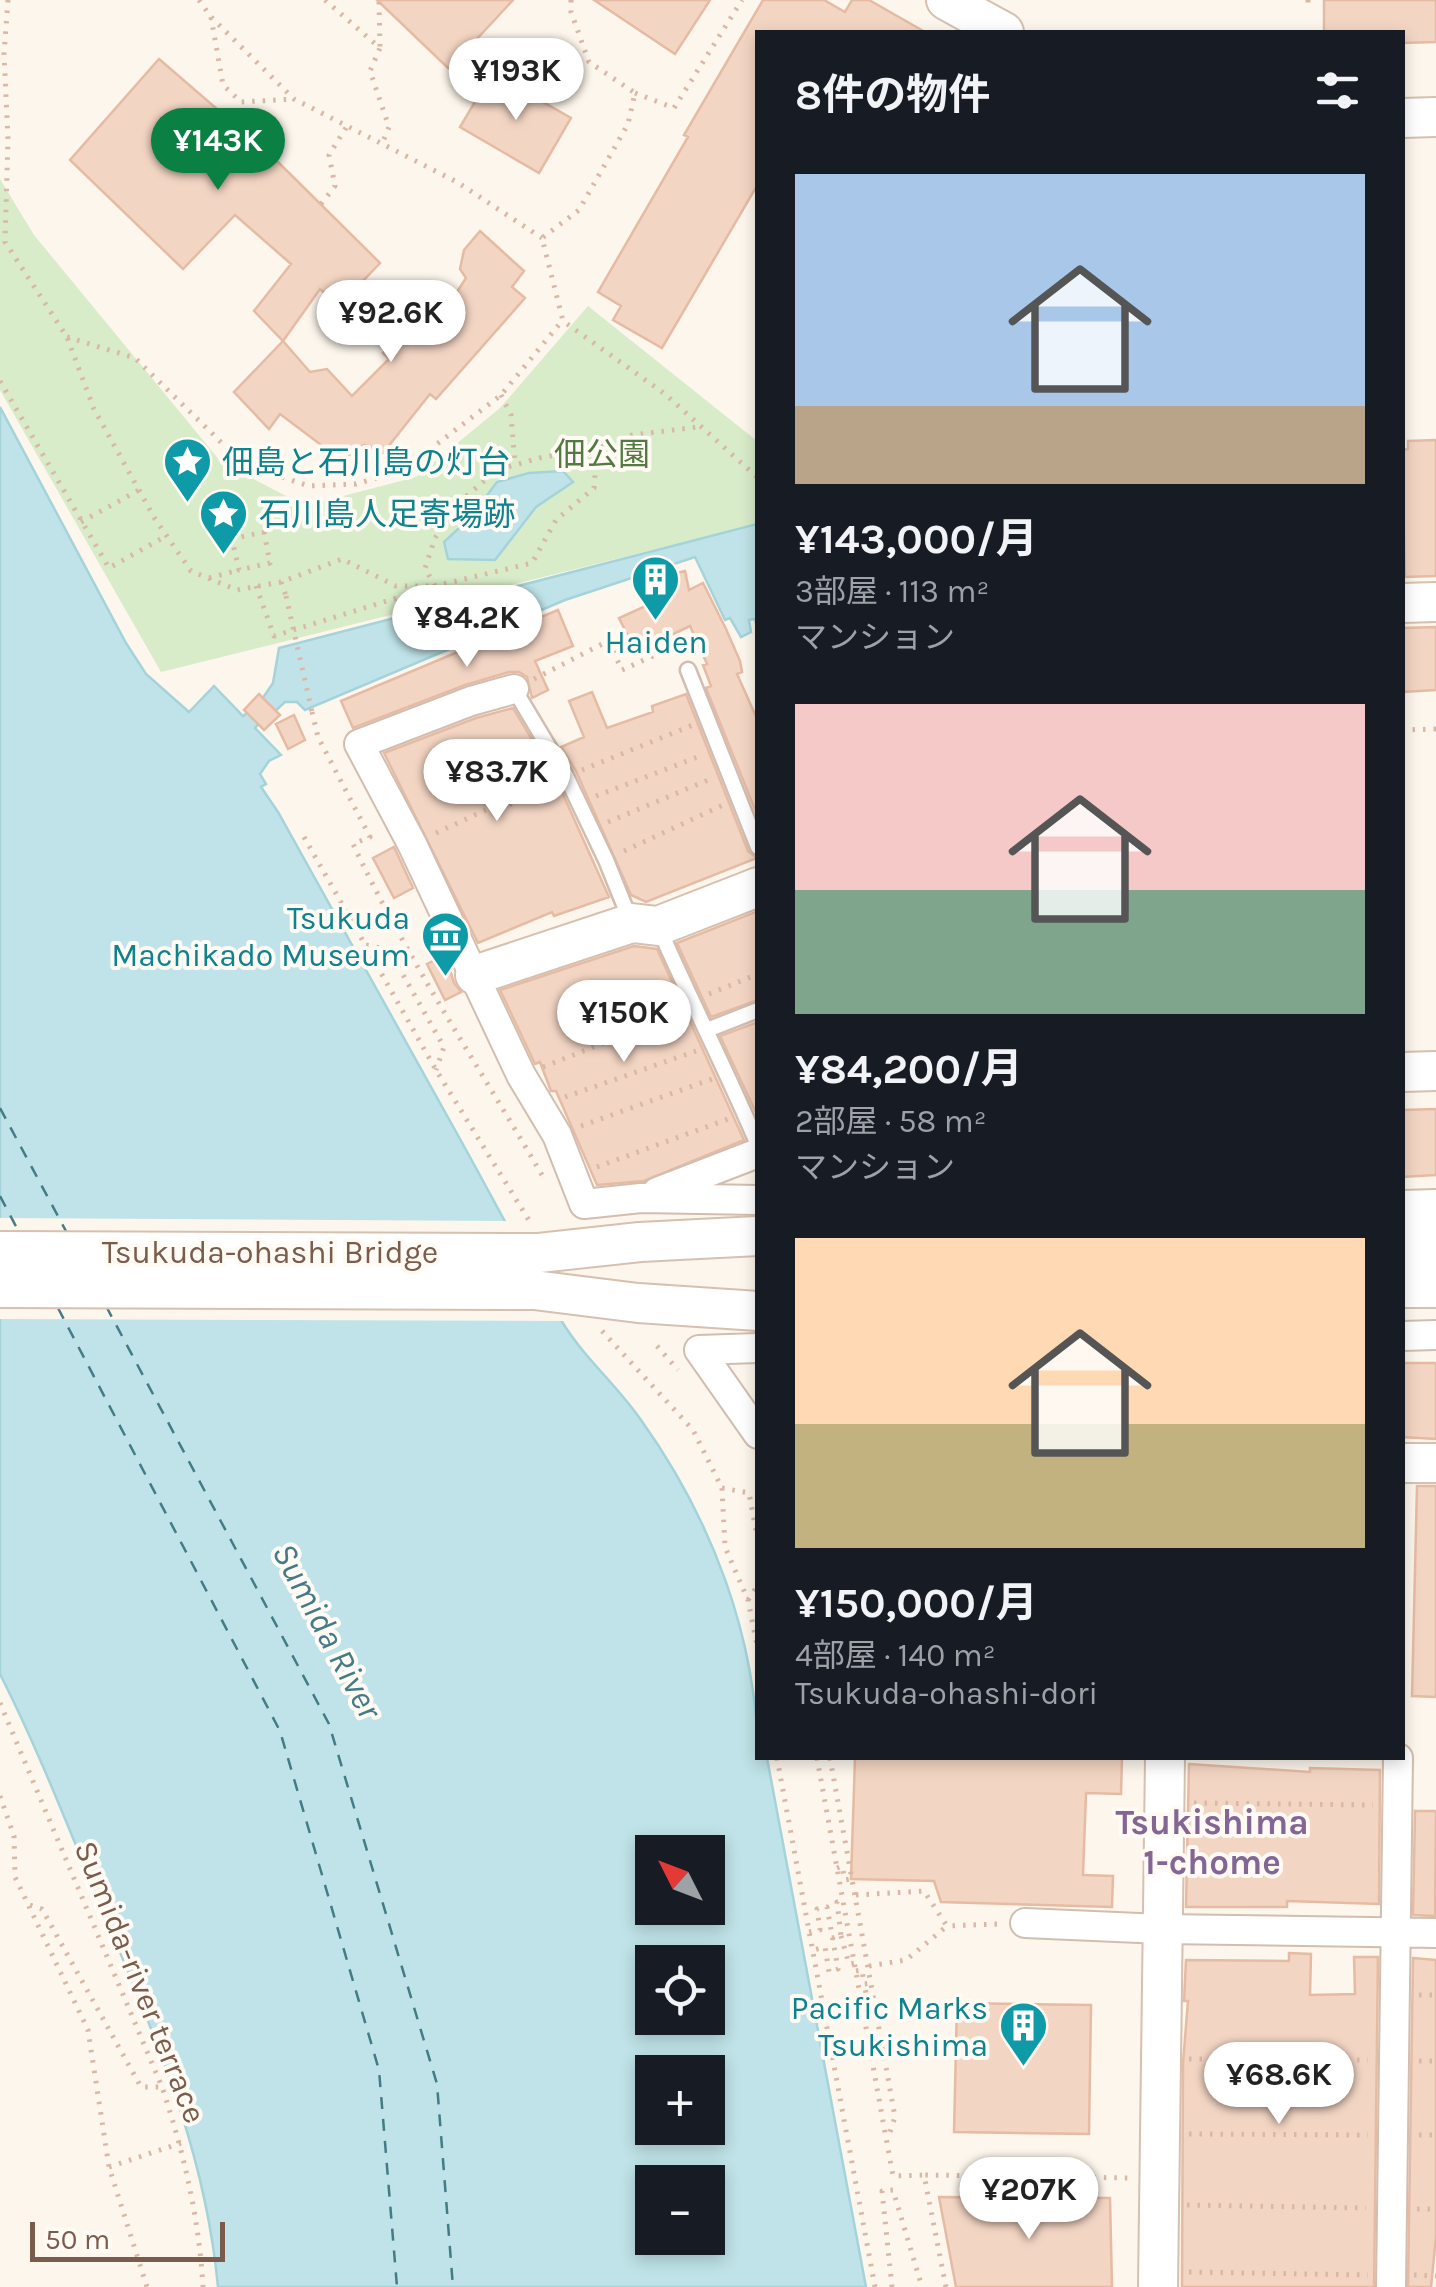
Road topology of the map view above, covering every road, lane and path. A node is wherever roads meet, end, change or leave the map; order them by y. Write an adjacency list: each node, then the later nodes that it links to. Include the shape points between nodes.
1 (8, 0): 22 (path, via 5,242)
2 (199, 0): 10 (path)
3 (325, 0): 12 (path)
4 (572, 0): 13 (path, via 570,12 589,62)
5 (742, 0): 13 (path, via 674,108)
6 (946, 0): 11 (main road)
7 (1308, 0): 9 (path)
8 (379, 2): 12 (path)
9 (1308, 10)
10 (211, 18): 14 (path); 14 (path, via 222,85 241,102)
11 (1000, 30)
12 (380, 48): 18 (path, via 370,71 389,128)
13 (635, 93): 20 (path, via 628,124 579,210)
14 (294, 99): 17 (path)
15 (1436, 117): 16 (main road)
16 (1405, 118)
17 (347, 126): 18 (path); 19 (path, via 329,155 335,186)
18 (382, 144): 20 (path)
19 (321, 204)
20 (542, 238): 21 (path)
21 (562, 321): 24 (path); 25 (path)
22 (67, 338): 24 (path, via 136,358 230,452 309,486 356,484 403,470); 29 (path, via 94,408)
23 (0, 381): 30 (path)
24 (502, 396): 27 (path, via 511,414)
25 (700, 426): 26 (path, via 632,435); 28 (path)
26 (596, 449): 27 (path); 36 (path, via 594,488 556,520 532,563)
27 (515, 464): 36 (path, via 497,470 457,504 426,568)
28 (755, 475)
29 (139, 490): 30 (path); 31 (path)
30 (80, 522): 31 (path, via 109,568)
31 (166, 536): 33 (path, via 191,570)
32 (239, 570): 32 (path, via 232,539 264,532 270,563); 33 (path)
33 (210, 578): 35 (path, via 237,590)
34 (281, 582): 35 (path); 36 (path, via 342,559 396,586); 55 (path, bridge, via 318,738 370,837 352,844)
35 (256, 586): 36 (path, via 274,636)
36 (434, 586)
37 (1436, 602): 38 (main road)
38 (1405, 603)
39 (688, 670): 40 (path, via 676,645 622,670 608,640); 43 (lane)
40 (514, 689): 46 (lane); 53 (street, via 359,744)
41 (1436, 729): 42 (path)
42 (1405, 730)
43 (720, 748): 44 (lane); 46 (path)
44 (729, 772): 45 (lane); 47 (path)
45 (740, 798): 48 (lane); 49 (path)
46 (579, 803): 47 (lane)
47 (592, 829): 49 (lane)
48 (755, 839)
49 (606, 860): 51 (lane)
50 (755, 888): 51 (main road)
51 (645, 925): 53 (main road); 57 (lane)
52 (366, 945): 56 (path, via 390,950)
53 (475, 975): 65 (street)
54 (755, 975): 57 (path)
55 (428, 990): 56 (path); 71 (path)
56 (417, 996): 61 (path, via 444,1047)
57 (692, 1004): 59 (lane); 65 (path)
58 (755, 1011): 59 (lane)
59 (707, 1030): 60 (lane)
60 (713, 1045): 64 (lane); 66 (path)
61 (436, 1070)
62 (1436, 1071): 63 (main road)
63 (1405, 1072)
64 (728, 1073): 67 (lane); 68 (path)
65 (521, 1076): 66 (street)
66 (542, 1106): 68 (street)
67 (744, 1113): 69 (lane); 72 (path)
68 (556, 1135): 72 (street)
69 (755, 1141)
70 (755, 1150): 73 (street)
71 (542, 1176)
72 (573, 1176): 73 (street, via 584,1204)
73 (641, 1198): 74 (street)
74 (755, 1200)
75 (1405, 1204): 76 (street)
76 (1436, 1204)
77 (1405, 1231): 78 (main road)
78 (1436, 1231)
79 (755, 1236): 81 (main road, bridge)
80 (0, 1251): 81 (main road, Tsukuda-ohashi Bridge)
81 (539, 1252): 84 (main road, bridge)
82 (1436, 1258): 83 (main road)
83 (1405, 1259)
84 (755, 1260)
85 (0, 1288): 89 (main road, Tsukuda-ohashi Bridge)
86 (1405, 1288): 87 (main road)
87 (1436, 1288)
88 (755, 1289): 89 (main road, bridge)
89 (534, 1290): 90 (main road, bridge)
90 (755, 1311)
91 (1405, 1312): 92 (main road)
92 (1436, 1312)
93 (1436, 1335): 94 (street)
94 (1405, 1336)
95 (755, 1348): 96 (street, via 699,1350)
96 (755, 1430)
97 (1405, 1463): 98 (main road)
98 (1436, 1464)
99 (722, 1488): 100 (path, via 749,1492)
100 (755, 1522)
101 (755, 1590): 102 (path)
102 (748, 1600)
103 (0, 1703): 135 (path, Sumida-river terrace)
104 (777, 1760): 121 (path)
105 (818, 1760): 112 (path)
106 (830, 1760): 113 (path)
107 (1165, 1760): 110 (main road)
108 (1398, 1760): 111 (street)
109 (0, 1796): 117 (path, via 14,1836 15,1877)
110 (1164, 1802): 111 (path); 120 (main road)
111 (1397, 1806): 122 (street)
112 (837, 1868): 113 (path); 114 (path)
113 (848, 1879): 114 (path, via 848,1892); 115 (path)
114 (842, 1893): 116 (path)
115 (856, 1895): 119 (path, via 924,1891); 128 (path)
116 (844, 1901): 124 (path, via 837,1902); 127 (path)
117 (28, 1904): 135 (path, via 42,1909 141,2087); 141 (path, via 88,2030)
118 (1025, 1923): 119 (path); 120 (street)
119 (946, 1926): 128 (path, via 906,1960)
120 (1162, 1929): 122 (street); 132 (main road)
121 (809, 1932): 125 (path, via 820,1930 816,1908 827,1906); 126 (path)
122 (1396, 1932): 123 (street); 133 (street)
123 (1436, 1932)
124 (841, 1936): 125 (path); 127 (path, via 849,1964)
125 (832, 1938): 126 (path, via 838,1969 828,1972 825,1947)
126 (813, 1950): 151 (path)
127 (855, 1963): 129 (path)
128 (869, 1966): 130 (path)
129 (856, 1971): 130 (path); 131 (path)
130 (868, 1983): 131 (path, via 867,1997); 139 (path, via 895,2117)
131 (861, 1998): 139 (path)
132 (1161, 2058): 133 (path); 136 (main road)
133 (1394, 2061): 134 (path); 137 (street)
134 (1436, 2061)
135 (162, 2087): 140 (path, Sumida-river terrace)
136 (1160, 2133): 137 (path); 143 (main road)
137 (1393, 2135): 138 (path); 144 (street)
138 (1436, 2136)
139 (887, 2140): 142 (path, via 894,2176)
140 (181, 2143): 141 (path); 150 (path, Sumida-river terrace)
141 (109, 2167): 149 (path)
142 (924, 2175): 143 (path); 154 (path)
143 (1149, 2191): 144 (path); 147 (main road)
144 (1392, 2209): 145 (path); 148 (street)
145 (1436, 2210)
146 (1436, 2276): 148 (path)
147 (1158, 2280): 148 (path)
148 (1391, 2281)
149 (147, 2287)
150 (203, 2287)
151 (875, 2287)
152 (892, 2287): 153 (path, via 882,2192 893,2190)
153 (922, 2287)
154 (946, 2287)

